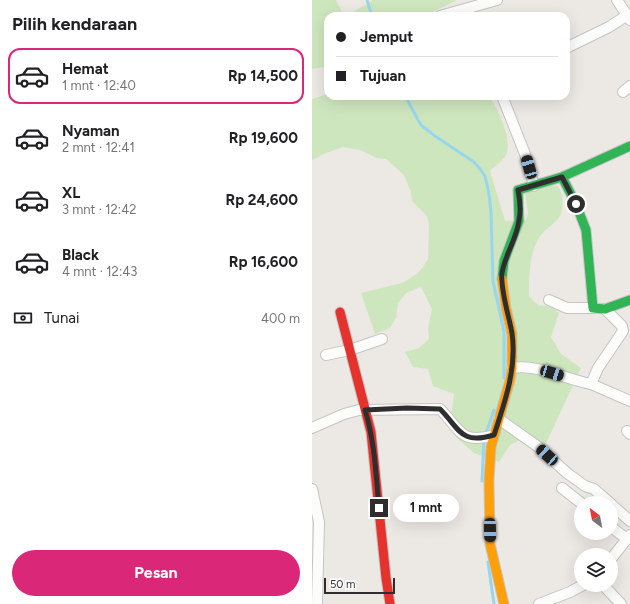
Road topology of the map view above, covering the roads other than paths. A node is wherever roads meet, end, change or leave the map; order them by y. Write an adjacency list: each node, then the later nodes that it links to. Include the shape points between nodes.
1 (497, 0): 3 (street)
2 (617, 0): 5 (street)
3 (477, 3): 4 (street)
4 (451, 12)
5 (628, 18): 6 (street)
6 (570, 46)
7 (504, 100): 10 (street, via 525,154)
8 (630, 146): 9 (street)
9 (562, 177): 10 (street); 13 (street, via 586,230)
10 (534, 186): 19 (street, via 518,190 519,221 504,261 502,275 512,334)
11 (549, 300): 13 (street, via 567,308)
12 (630, 300): 14 (street)
13 (593, 308): 14 (street)
14 (605, 309): 20 (street, via 623,330 598,368)
15 (340, 312): 17 (street)
16 (382, 339): 17 (street)
17 (350, 350): 18 (street); 22 (street)
18 (326, 355)
19 (512, 368): 20 (street, via 523,366 539,369); 23 (street)
20 (591, 384): 21 (street)
21 (630, 402)
22 (365, 410): 24 (street, via 352,412); 25 (street, via 440,409 464,435 471,438); 38 (street, via 374,451)
23 (499, 419): 25 (street); 28 (street, via 537,446 567,473)
24 (312, 428)
25 (494, 435): 39 (street, via 489,480 490,544)
26 (312, 488): 37 (street, via 319,522)
27 (562, 488): 29 (street)
28 (601, 496)
29 (574, 497)
30 (618, 511): 31 (street)
31 (630, 521)
32 (618, 531): 33 (street)
33 (628, 537): 34 (street)
34 (618, 550)
35 (574, 590): 40 (street)
36 (610, 592): 41 (street)
37 (317, 604)
38 (390, 604)
39 (504, 604)
40 (539, 604)
41 (621, 604)

